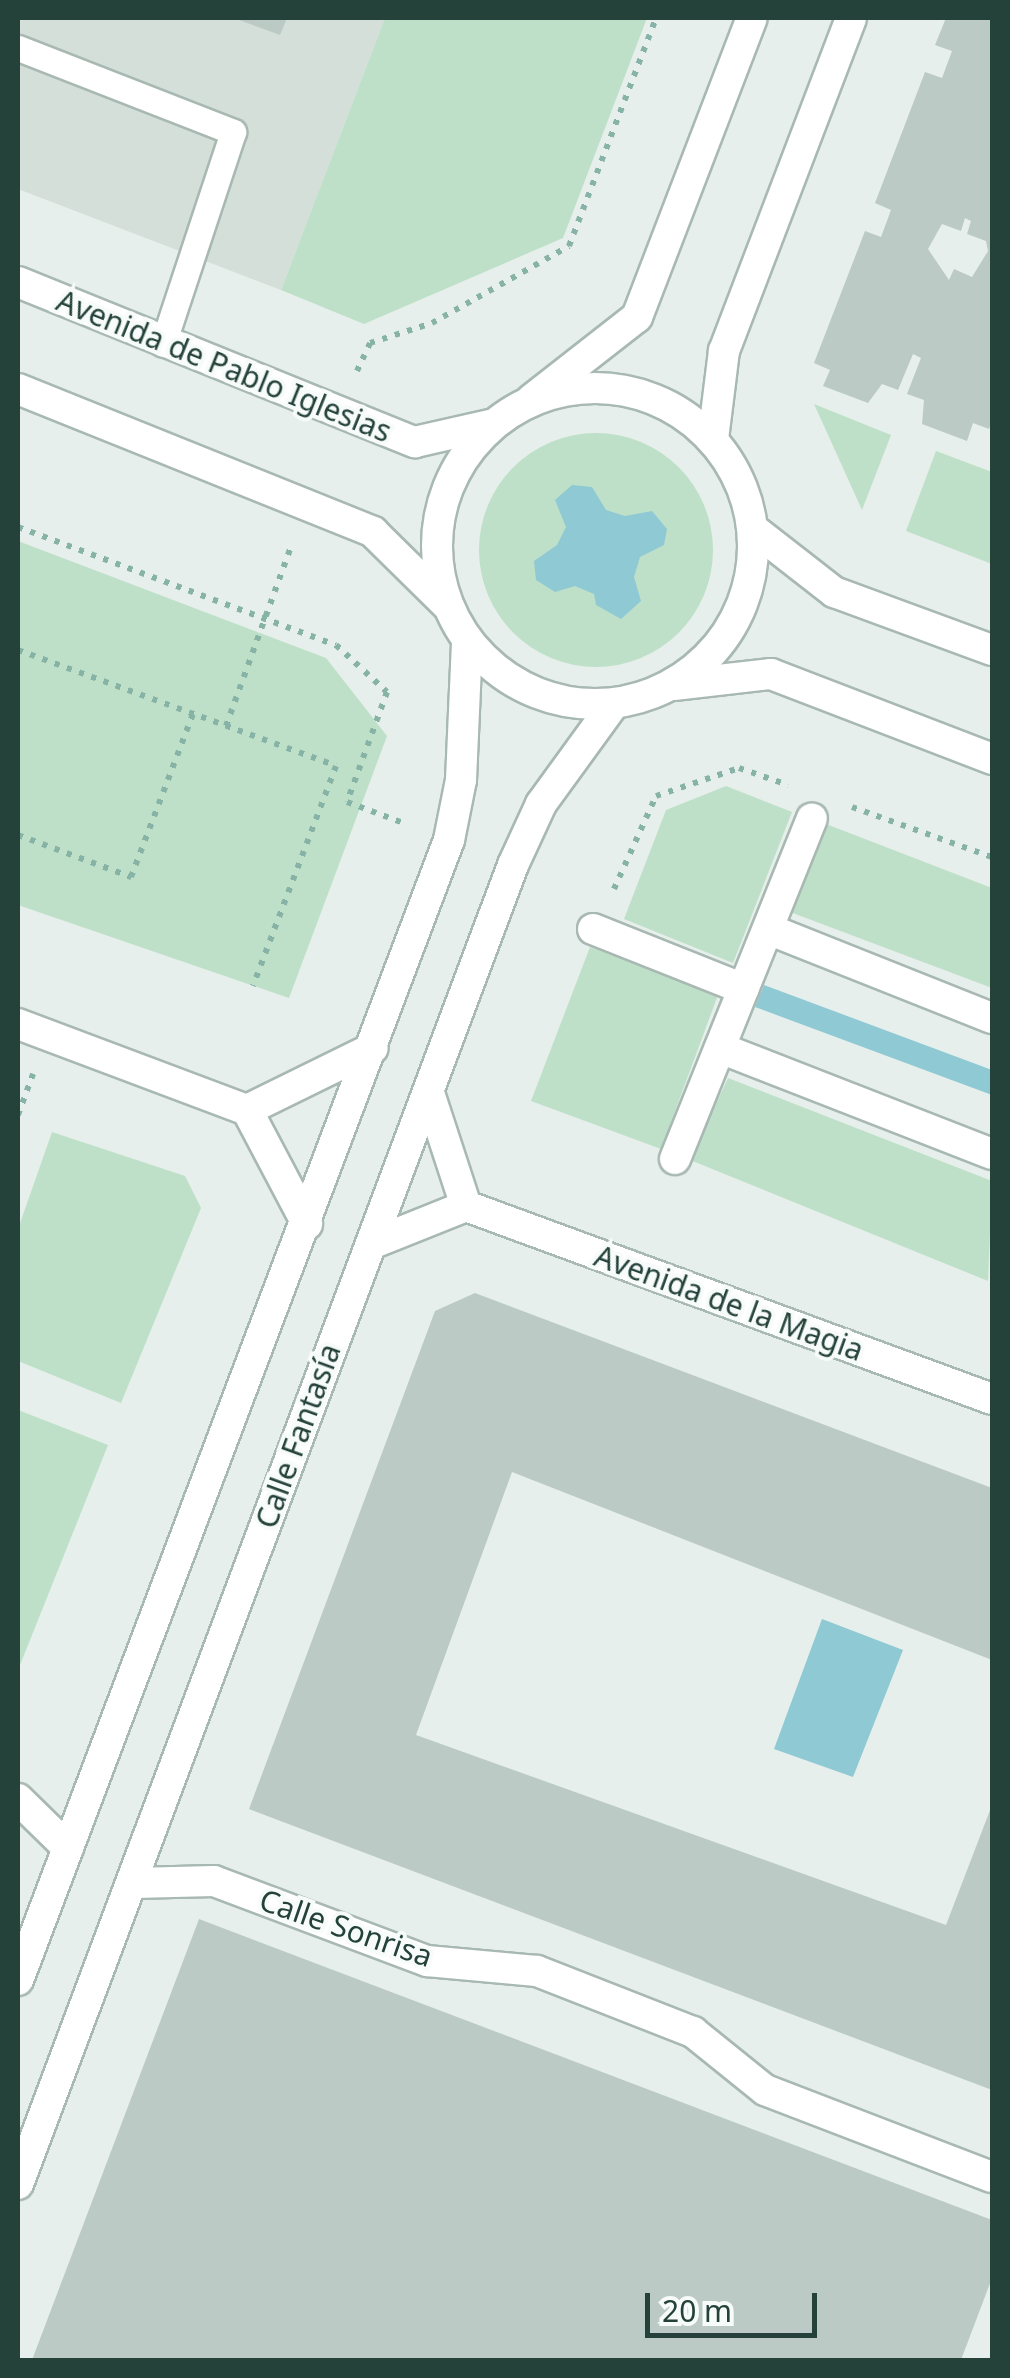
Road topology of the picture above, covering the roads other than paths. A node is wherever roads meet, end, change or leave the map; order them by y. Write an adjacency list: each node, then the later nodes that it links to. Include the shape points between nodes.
1 (752, 18): 7 (street, via 638,317)
2 (851, 18): 9 (street, via 724,351)
3 (18, 48): 5 (lane, via 233,132)
4 (18, 282): 5 (street, Avenida de Pablo Iglesias)
5 (163, 344): 8 (street, Avenida de Pablo Iglesias, via 415,442)
6 (18, 389): 11 (street, via 373,532)
7 (532, 399): 8 (street); 9 (street, via 579,387 629,390 675,408)
8 (490, 426): 11 (street, via 446,493 435,540)
9 (713, 439): 10 (street, via 740,480)
10 (753, 529): 13 (street, via 834,592); 14 (street, via 748,590 720,645)
11 (446, 604): 12 (street)
12 (467, 641): 15 (street, via 506,680 558,702); 23 (street, via 460,780 449,840)
13 (992, 650)
14 (674, 684): 15 (street); 16 (street, via 770,674)
15 (612, 705): 25 (street, Calle Fantasía, via 541,804)
16 (992, 759)
17 (812, 819): 18 (street)
18 (768, 929): 20 (street); 21 (street)
19 (593, 930): 20 (street)
20 (744, 988): 24 (street)
21 (992, 1018)
22 (18, 1024): 26 (street)
23 (372, 1048): 26 (street); 30 (street)
24 (720, 1048): 27 (street); 28 (street)
25 (429, 1093): 29 (street); 31 (street, Calle Fantasía)
26 (247, 1110): 30 (street)
27 (992, 1154)
28 (674, 1159)
29 (466, 1206): 31 (street); 32 (street, Avenida de la Magia)
30 (307, 1224): 34 (street)
31 (372, 1244): 35 (street, Calle Fantasía)
32 (992, 1399)
33 (18, 1799): 34 (street)
34 (68, 1848): 36 (street)
35 (134, 1883): 37 (street, Calle Sonrisa, via 214,1882 427,1961 537,1971 692,2032 765,2090); 38 (street, Calle Fantasía)
36 (18, 1980)
37 (992, 2177)
38 (18, 2184)

